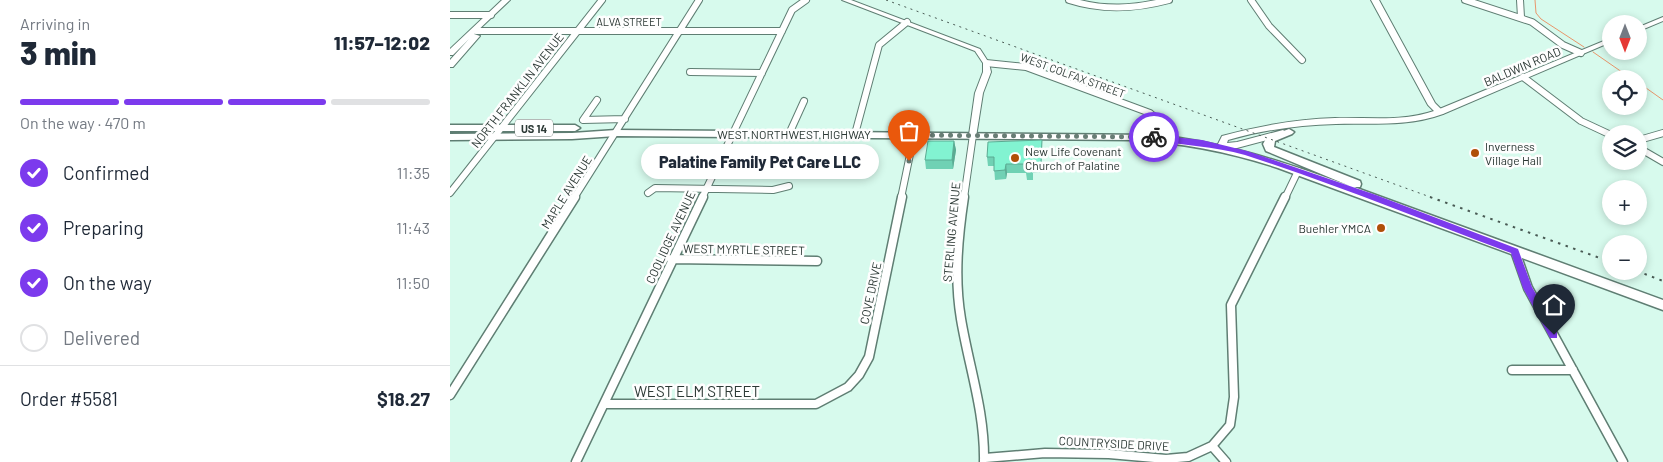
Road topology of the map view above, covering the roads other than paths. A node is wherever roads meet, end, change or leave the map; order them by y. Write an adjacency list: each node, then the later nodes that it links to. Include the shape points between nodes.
1 (506, 0): 13 (main road)
2 (602, 0): 19 (street, NORTH FRANKLIN AVENUE)
3 (699, 0): 20 (street, MAPLE AVENUE)
4 (806, 0): 21 (street, COOLIDGE AVENUE, via 792,10)
5 (845, 0): 16 (street)
6 (1069, 0): 7 (street, via 1083,5 1120,8)
7 (1169, 0)
8 (1251, 0): 26 (street)
9 (1375, 0): 35 (main road, via 1432,105)
10 (1465, 0): 14 (street)
11 (1520, 0): 14 (street)
12 (450, 15): 13 (street)
13 (491, 15): 18 (main road)
14 (1521, 17): 23 (street, via 1543,28)
15 (1663, 19): 17 (street)
16 (907, 22): 28 (street, via 978,50); 47 (street, via 879,45)
17 (1648, 25)
18 (476, 31): 19 (street, ALVA STREET); 24 (main road, via 468,34); 29 (main road, via 478,34)
19 (578, 31): 20 (street, ALVA STREET); 40 (street, NORTH FRANKLIN AVENUE)
20 (679, 31): 21 (street, ALVA STREET); 36 (street, MAPLE AVENUE)
21 (782, 31): 31 (street, COOLIDGE AVENUE)
22 (1602, 44): 25 (street, BALDWIN ROAD)
23 (1563, 46): 25 (street); 27 (street)
24 (450, 53)
25 (1580, 53): 27 (street, BALDWIN ROAD)
26 (1302, 60)
27 (1567, 60): 32 (street, BALDWIN ROAD)
28 (986, 63): 37 (street, WEST COLFAX STREET, via 1026,67 1150,113); 49 (street, STERLING AVENUE, via 987,72 979,93)
29 (450, 65)
30 (690, 72): 31 (street)
31 (762, 73): 44 (street, COOLIDGE AVENUE)
32 (1523, 77): 35 (street, BALDWIN ROAD); 41 (street, via 1581,120)
33 (597, 100): 36 (street, via 583,120)
34 (804, 101): 46 (street)
35 (1440, 112): 38 (main road, via 1410,120)
36 (624, 119): 43 (street, MAPLE AVENUE)
37 (1157, 120)
38 (1364, 122): 42 (main road, via 1353,126); 53 (main road, via 1258,129 1226,138)
39 (450, 128): 40 (main road, WEST NORTHWEST HIGHWAY / US 14)
40 (502, 128): 43 (main road, WEST NORTHWEST HIGHWAY / US 14, via 580,128); 51 (street, NORTH FRANKLIN AVENUE)
41 (1602, 130)
42 (1289, 132): 53 (main road); 61 (main road, via 1271,139 1270,149 1354,182)
43 (616, 133): 44 (main road, WEST NORTHWEST HIGHWAY / US 14); 51 (main road, WEST NORTHWEST HIGHWAY / US 14); 68 (street, MAPLE AVENUE)
44 (732, 133): 46 (main road, WEST NORTHWEST HIGHWAY / US 14); 58 (street, COOLIDGE AVENUE)
45 (1663, 133): 52 (street)
46 (789, 134): 47 (main road, WEST NORTHWEST HIGHWAY / US 14)
47 (855, 134): 48 (main road, WEST NORTHWEST HIGHWAY / US 14)
48 (914, 135): 49 (main road, WEST NORTHWEST HIGHWAY / US 14); 70 (street, COVE DRIVE, via 869,357 858,378 842,392 816,404)
49 (973, 135): 53 (main road, WEST NORTHWEST HIGHWAY / US 14, via 1161,137); 72 (street, STERLING AVENUE, via 958,252 958,298 980,409)
50 (450, 137): 51 (main road, WEST NORTHWEST HIGHWAY / US 14)
51 (494, 137): 60 (street, NORTH FRANKLIN AVENUE)
52 (1647, 138)
53 (1221, 146): 56 (main road, WEST NORTHWEST HIGHWAY / US 14)
54 (1647, 153): 55 (street)
55 (1663, 162)
56 (1298, 171): 61 (main road, WEST NORTHWEST HIGHWAY / US 14); 71 (street, COUNTRYSIDE DRIVE, via 1231,304 1234,397 1230,425)
57 (789, 186): 58 (street, via 773,190)
58 (705, 190): 59 (street, via 655,188); 63 (street, COOLIDGE AVENUE)
59 (648, 192)
60 (450, 193)
61 (1388, 203): 62 (main road, WEST NORTHWEST HIGHWAY / US 14)
62 (1515, 251): 65 (main road, WEST NORTHWEST HIGHWAY / US 14); 67 (street, via 1528,288)
63 (671, 259): 64 (street, WEST MYRTLE STREET); 69 (street, COOLIDGE AVENUE)
64 (817, 261)
65 (1663, 305)
66 (1512, 370): 67 (street)
67 (1572, 370): 75 (street)
68 (450, 395)
69 (604, 404): 70 (street, WEST ELM STREET); 73 (street, COOLIDGE AVENUE)
70 (789, 405)
71 (1212, 446): 72 (street, COUNTRYSIDE DRIVE, via 1188,456 1166,460 1109,454 1045,453); 74 (street)
72 (985, 460)
73 (576, 462)
74 (1226, 462)
75 (1623, 462)

